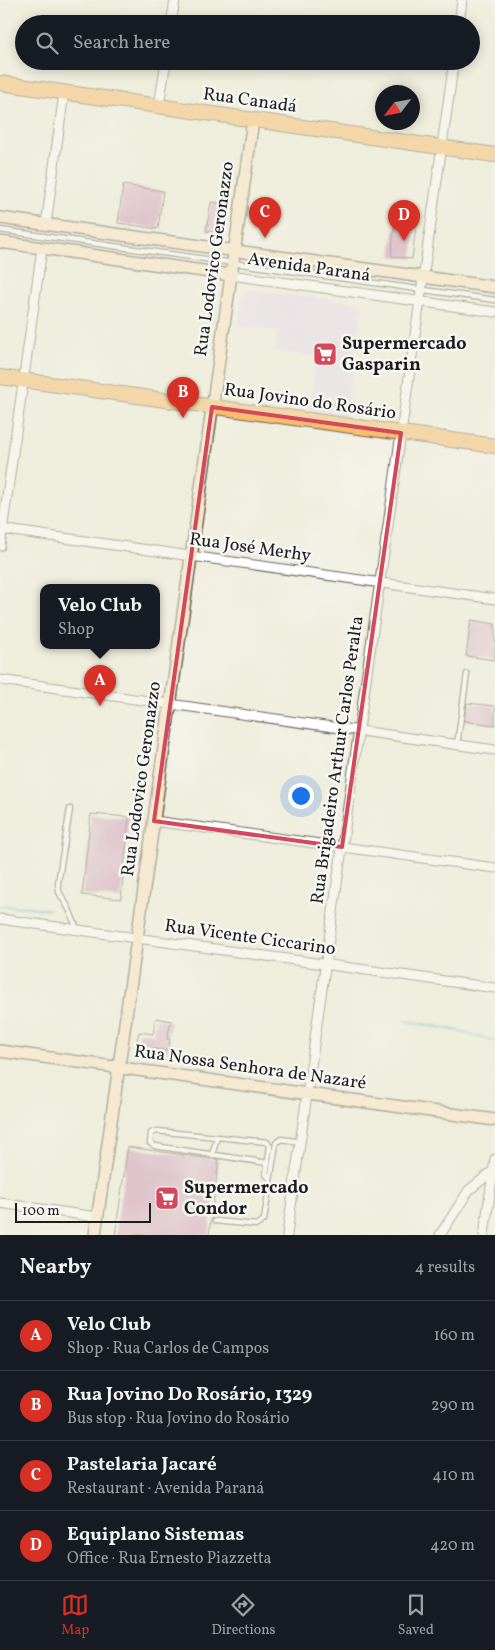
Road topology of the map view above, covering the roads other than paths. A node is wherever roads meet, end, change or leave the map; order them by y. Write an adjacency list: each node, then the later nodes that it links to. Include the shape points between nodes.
1 (175, 0): 3 (street)
2 (462, 0): 4 (street)
3 (172, 15)
4 (460, 15)
5 (165, 70): 9 (street)
6 (453, 70): 11 (street, Rua Brigadeiro Arthur Carlos Peralta)
7 (0, 84): 8 (main road, Rua Canadá)
8 (64, 93): 9 (main road, Rua Canadá); 14 (street)
9 (159, 106): 10 (main road, Rua Canadá)
10 (253, 120): 11 (main road, Rua Canadá); 18 (street, Rua Lodovico Geronazzo)
11 (442, 147): 12 (main road, Rua Canadá); 21 (street, Rua Brigadeiro Arthur Carlos Peralta)
12 (495, 155)
13 (0, 218): 14 (street, Avenida Paraná)
14 (46, 224): 18 (street, Avenida Paraná)
15 (0, 230): 19 (lane)
16 (0, 242): 17 (street, Avenida Paraná)
17 (42, 248): 20 (street, Avenida Paraná); 28 (street)
18 (234, 250): 19 (street, Rua Lodovico Geronazzo); 21 (street, Avenida Paraná)
19 (232, 263): 20 (street, Rua Lodovico Geronazzo); 23 (lane)
20 (231, 275): 25 (street, Avenida Paraná); 29 (street, Rua Lodovico Geronazzo)
21 (423, 277): 22 (street, Avenida Paraná); 23 (street, Rua Brigadeiro Arthur Carlos Peralta)
22 (495, 287)
23 (421, 290): 24 (lane); 25 (street, Rua Brigadeiro Arthur Carlos Peralta)
24 (495, 300)
25 (420, 301): 26 (street, Avenida Paraná); 30 (street, Rua Brigadeiro Arthur Carlos Peralta)
26 (495, 312)
27 (0, 377): 28 (main road, Rua Jovino do Rosário)
28 (24, 380): 29 (main road, Rua Jovino do Rosário); 32 (street)
29 (212, 407): 30 (main road, Rua Jovino do Rosário); 34 (street, Rua Lodovico Geronazzo)
30 (401, 433): 31 (main road, Rua Jovino do Rosário); 35 (street, Rua Brigadeiro Arthur Carlos Peralta)
31 (495, 446)
32 (1, 530): 33 (street); 34 (street, Rua José Merhy)
33 (0, 546)
34 (191, 556): 35 (street, Rua José Merhy); 39 (street, Rua Lodovico Geronazzo)
35 (380, 583): 36 (street, Rua José Merhy); 40 (street, Rua Brigadeiro Arthur Carlos Peralta)
36 (495, 600)
37 (467, 674): 41 (lane)
38 (0, 680): 39 (street)
39 (170, 704): 40 (street); 44 (street, Rua Lodovico Geronazzo)
40 (359, 731): 41 (street); 45 (street, Rua Brigadeiro Arthur Carlos Peralta)
41 (457, 745): 42 (street)
42 (495, 750)
43 (70, 809): 48 (lane, via 58,883 59,892)
44 (154, 821): 45 (street); 49 (street, Rua Lodovico Geronazzo)
45 (342, 847): 46 (street); 50 (street, Rua Brigadeiro Arthur Carlos Peralta)
46 (495, 868)
47 (0, 919): 48 (street, Rua Vicente Ciccarino)
48 (78, 930): 49 (street, Rua Vicente Ciccarino)
49 (137, 938): 50 (street, Rua Vicente Ciccarino); 53 (street, Rua Lodovico Geronazzo)
50 (326, 964): 51 (street, Rua Vicente Ciccarino); 54 (street, Rua Brigadeiro Arthur Carlos Peralta)
51 (495, 988)
52 (0, 1051): 53 (street, Rua Nossa Senhora de Nazaré)
53 (118, 1068): 54 (street, Rua Nossa Senhora de Nazaré); 64 (street, Rua Lodovico Geronazzo)
54 (307, 1094): 55 (street, Rua Nossa Senhora de Nazaré); 57 (street, Rua Brigadeiro Arthur Carlos Peralta)
55 (495, 1120)
56 (217, 1137): 58 (lane); 58 (lane, via 151,1133 152,1145); 60 (lane, via 267,1142 270,1146)
57 (301, 1142): 62 (lane, via 281,1140 276,1143); 67 (street, Rua Brigadeiro Arthur Carlos Peralta)
58 (212, 1155): 60 (lane)
59 (495, 1159): 61 (street)
60 (268, 1163): 62 (lane, via 266,1174)
61 (493, 1171): 68 (street, via 469,1190); 69 (street)
62 (270, 1179): 65 (lane, via 261,1223)
63 (0, 1202): 64 (street)
64 (97, 1217): 66 (street, Rua Lodovico Geronazzo)
65 (214, 1221)
66 (95, 1235)
67 (288, 1235)
68 (440, 1235)
69 (484, 1235)

